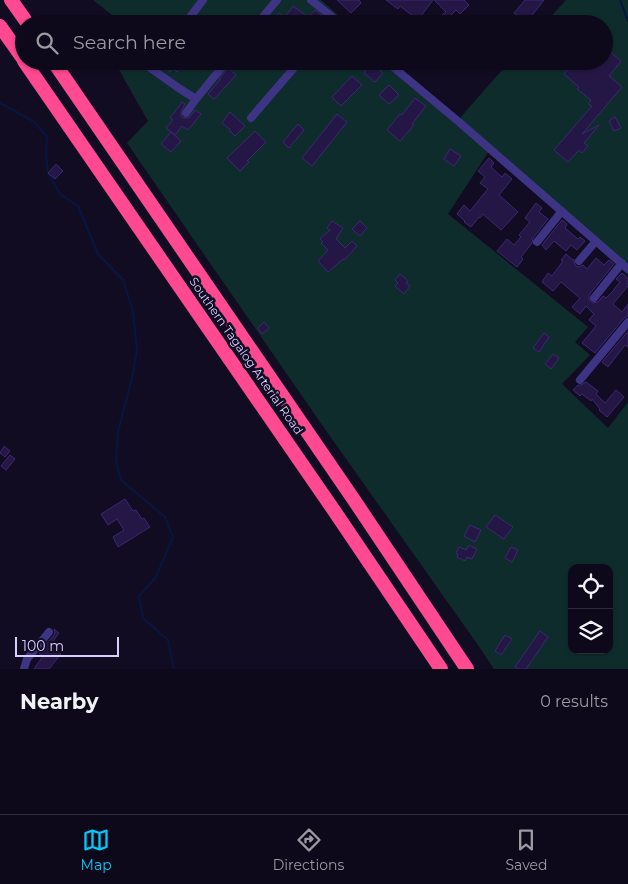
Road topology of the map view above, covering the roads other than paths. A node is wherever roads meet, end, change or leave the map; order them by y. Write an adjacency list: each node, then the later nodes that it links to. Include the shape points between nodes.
1 (11, 0): 5 (highway)
2 (203, 0): 6 (street)
3 (277, 0): 7 (street)
4 (311, 0): 8 (street)
5 (22, 15)
6 (192, 15)
7 (265, 15)
8 (328, 15)
9 (0, 26): 10 (highway, Southern Tagalog Arterial Road)
10 (15, 48)
11 (30, 70): 30 (highway, Southern Tagalog Arterial Road)
12 (59, 70): 31 (highway, Southern Tagalog Arterial Road)
13 (153, 70): 17 (street)
14 (220, 70): 17 (street)
15 (292, 70): 19 (street)
16 (397, 70): 20 (street)
17 (196, 99): 18 (street)
18 (186, 113)
19 (251, 118)
20 (562, 211): 21 (street); 22 (street)
21 (596, 241): 23 (street); 24 (street)
22 (537, 242)
23 (579, 261)
24 (625, 266): 25 (street)
25 (594, 298)
26 (628, 322): 27 (street)
27 (580, 380)
28 (49, 632): 29 (street, via 27,658)
29 (24, 669)
30 (441, 669)
31 (467, 669)

